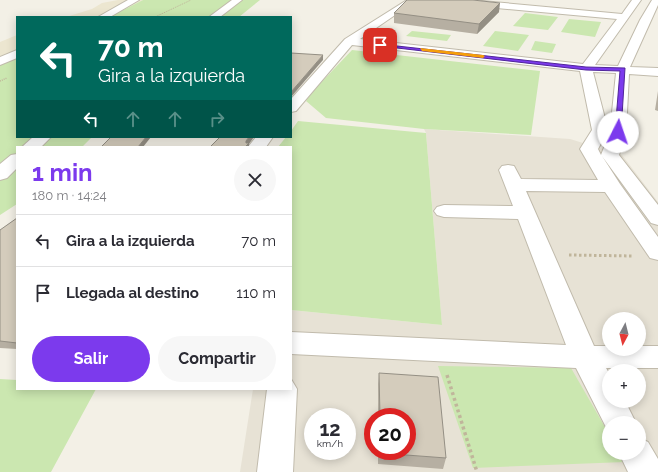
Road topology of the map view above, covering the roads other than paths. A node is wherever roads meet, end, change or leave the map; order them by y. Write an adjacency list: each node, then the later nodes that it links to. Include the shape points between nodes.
1 (135, 0): 7 (street)
2 (238, 0): 8 (street)
3 (413, 0): 10 (street)
4 (442, 0): 9 (street)
5 (632, 1): 6 (street); 9 (street)
6 (655, 2): 14 (street)
7 (105, 16)
8 (215, 16)
9 (622, 18): 13 (street)
10 (349, 41): 13 (street); 16 (street)
11 (16, 54): 12 (street)
12 (0, 61)
13 (586, 68): 14 (street); 23 (street, via 600,130 589,149)
14 (623, 69): 15 (street); 26 (street, via 618,132 610,155)
15 (658, 72)
16 (292, 107)
17 (42, 138): 19 (street)
18 (264, 138): 20 (street)
19 (32, 146)
20 (258, 146)
21 (16, 161): 22 (street)
22 (0, 174)
23 (610, 186): 25 (street, via 511,177); 27 (street)
24 (444, 211): 25 (street)
25 (526, 213): 29 (street)
26 (658, 219)
27 (658, 253)
28 (292, 343): 29 (street)
29 (584, 357): 30 (street); 32 (street)
30 (658, 357)
31 (282, 390): 34 (street)
32 (616, 416)
33 (640, 460): 35 (street)
34 (275, 472)
35 (646, 472)

